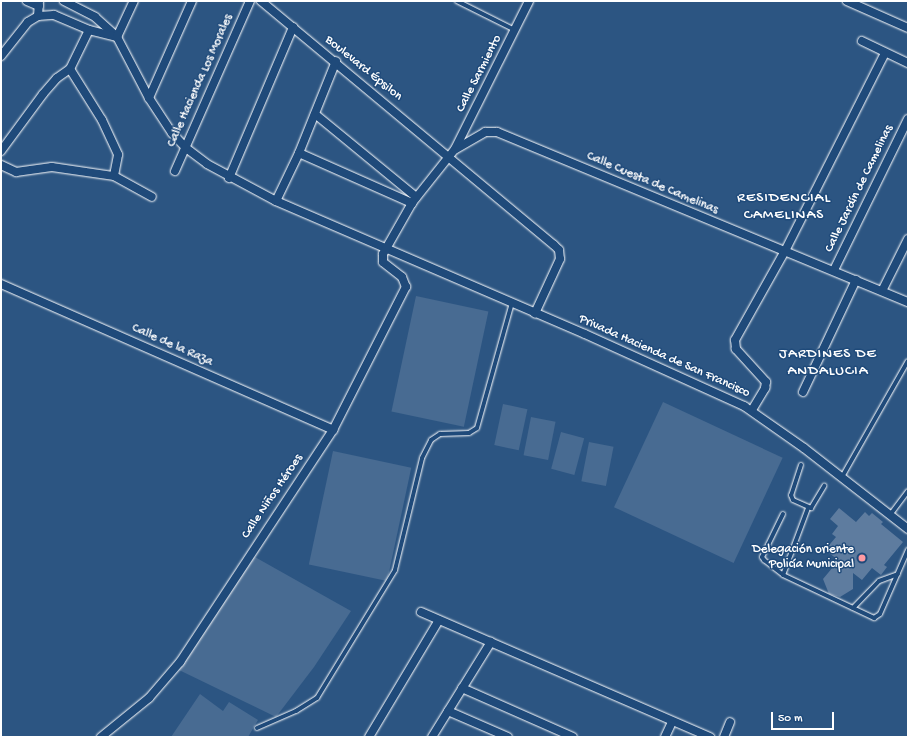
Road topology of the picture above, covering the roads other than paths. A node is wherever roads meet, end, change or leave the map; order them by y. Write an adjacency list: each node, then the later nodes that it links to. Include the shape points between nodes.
1 (27, 1): 10 (street)
2 (64, 1): 16 (street, Privada Hacienda de San Francisco, via 95,17)
3 (134, 1): 16 (street)
4 (192, 1): 23 (street)
5 (250, 1): 26 (street, Calle Hacienda Los Morales)
6 (261, 1): 12 (street, Boulevard Épsilon)
7 (457, 1): 15 (lane)
8 (529, 1): 15 (street, Calle Sarmiento)
9 (847, 1): 13 (street)
10 (39, 3): 11 (street)
11 (38, 16): 14 (street, via 54,15); 19 (street, via 28,22)
12 (293, 27): 20 (street, Boulevard Épsilon); 33 (street)
13 (908, 28)
14 (89, 30): 16 (street); 22 (street)
15 (515, 30): 28 (street, Calle Sarmiento)
16 (117, 38): 23 (street, Privada Hacienda de San Francisco)
17 (862, 41): 18 (street)
18 (884, 53): 21 (street); 39 (street)
19 (1, 56)
20 (336, 61): 24 (street); 28 (street, Boulevard Épsilon)
21 (908, 63)
22 (70, 69): 27 (street, via 57,78 43,94); 32 (street, via 102,120 118,155)
23 (149, 98): 26 (street, Privada Hacienda de San Francisco)
24 (315, 114): 29 (street); 35 (street)
25 (908, 119): 40 (street, Calle Jardín de Camelinas)
26 (186, 148): 31 (street, Calle Hacienda Los Morales); 33 (street, Privada Hacienda de San Francisco)
27 (1, 151)
28 (452, 152): 35 (street); 39 (street, Calle Cuesta de Camelinas, via 485,132 497,132); 46 (street, Boulevard Épsilon, via 559,250 560,259)
29 (299, 154): 35 (street); 36 (street)
30 (1, 165): 32 (street, via 16,172 60,168)
31 (175, 171)
32 (114, 176): 34 (street)
33 (229, 178): 36 (street, Privada Hacienda de San Francisco)
34 (152, 197)
35 (414, 200): 38 (street)
36 (276, 202): 38 (street, Privada Hacienda de San Francisco)
37 (908, 239): 43 (street)
38 (386, 250): 45 (street, Privada Hacienda de San Francisco); 50 (street, Calle Niños Héroes, via 383,262 402,277 406,287)
39 (786, 251): 40 (street, Calle Cuesta de Camelinas); 49 (street, via 734,343 736,349 766,382)
40 (834, 270): 41 (street, Calle Cuesta de Camelinas)
41 (856, 280): 43 (street, Calle Cuesta de Camelinas); 48 (street)
42 (1, 284): 50 (street, Calle de la Raza)
43 (882, 291): 44 (street, Calle Cuesta de Camelinas)
44 (908, 302)
45 (512, 303): 46 (street, Privada Hacienda de San Francisco); 70 (lane, via 477,428 469,434 440,434 431,440 422,458 395,570 317,698 296,711)
46 (535, 313): 49 (street, Privada Hacienda de San Francisco)
47 (908, 361): 52 (lane)
48 (803, 392)
49 (752, 410): 52 (street, Privada Hacienda de San Francisco)
50 (332, 430): 72 (street, Calle Niños Héroes, via 180,662 149,698)
51 (801, 465): 55 (lane, via 792,498)
52 (842, 478): 57 (street, Privada Hacienda de San Francisco)
53 (824, 486): 55 (lane, via 814,506)
54 (908, 491): 57 (lane)
55 (808, 508): 61 (lane)
56 (783, 514): 61 (lane, via 762,557)
57 (890, 515): 58 (street, Privada Hacienda de San Francisco)
58 (908, 530)
59 (908, 550): 60 (lane)
60 (898, 574): 62 (lane, via 879,581); 62 (lane, via 878,617 874,618)
61 (783, 575): 62 (lane)
62 (853, 608)
63 (421, 612): 64 (street)
64 (439, 620): 65 (street); 73 (street)
65 (490, 642): 66 (street); 68 (street)
66 (462, 688): 67 (street); 71 (street)
67 (448, 711): 74 (street); 75 (street)
68 (672, 722): 77 (street); 78 (street)
69 (730, 722): 79 (street)
70 (257, 728)
71 (554, 733): 76 (street)
72 (101, 737)
73 (370, 737)
74 (432, 737)
75 (508, 737)
76 (572, 737)
77 (665, 737)
78 (710, 737)
79 (724, 737)

